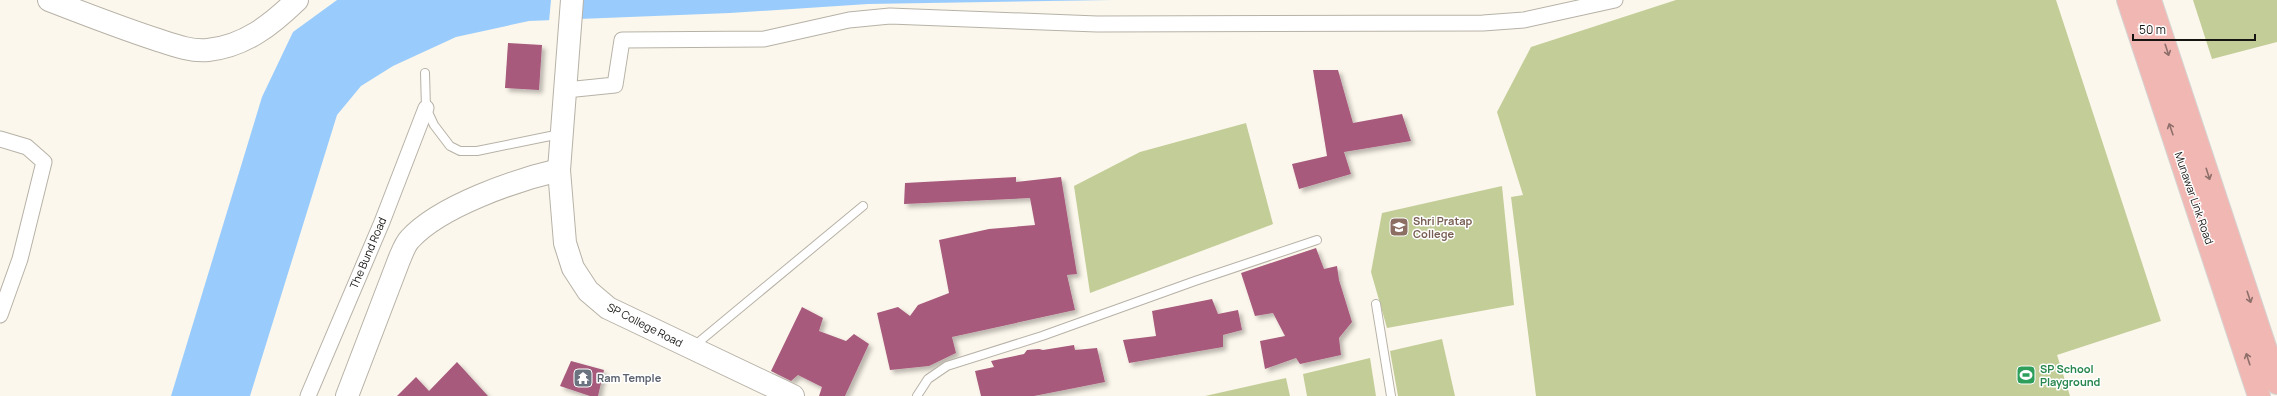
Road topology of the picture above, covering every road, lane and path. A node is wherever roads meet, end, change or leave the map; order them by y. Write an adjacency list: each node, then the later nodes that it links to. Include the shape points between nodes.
1 (49, 0): 2 (street, via 129,31 179,47 208,51 234,44 262,31)
2 (297, 0)
3 (572, 0): 8 (street, SP College Road)
4 (1615, 0): 8 (street, via 1524,20 1483,24 1190,25 996,21 919,16 869,17 764,39 622,40 616,85)
5 (2128, 0): 24 (main road, Munawar Link Road, one-way to 5)
6 (2150, 0): 18 (main road, Munawar Link Road, one-way to 18)
7 (425, 73): 9 (lane)
8 (566, 90): 10 (street, SP College Road)
9 (426, 108): 10 (lane, via 443,138 450,146 460,151 477,151); 19 (street, The Bund Road, via 382,222)
10 (561, 134): 12 (street, SP College Road)
11 (0, 139): 16 (street, via 26,146 44,162 20,259)
12 (559, 170): 17 (street, SP College Road, via 565,243 573,268 588,291 608,308); 20 (street, via 524,179 484,195 430,222 409,239 398,260)
13 (863, 206): 17 (lane)
14 (1317, 240): 22 (lane, via 1042,336 947,366 928,379)
15 (1376, 304): 23 (lane)
16 (0, 315)
17 (692, 348): 21 (street, SP College Road)
18 (2277, 383)
19 (308, 396)
20 (347, 396)
21 (793, 396)
22 (917, 396)
23 (1391, 396)
24 (2259, 396)

